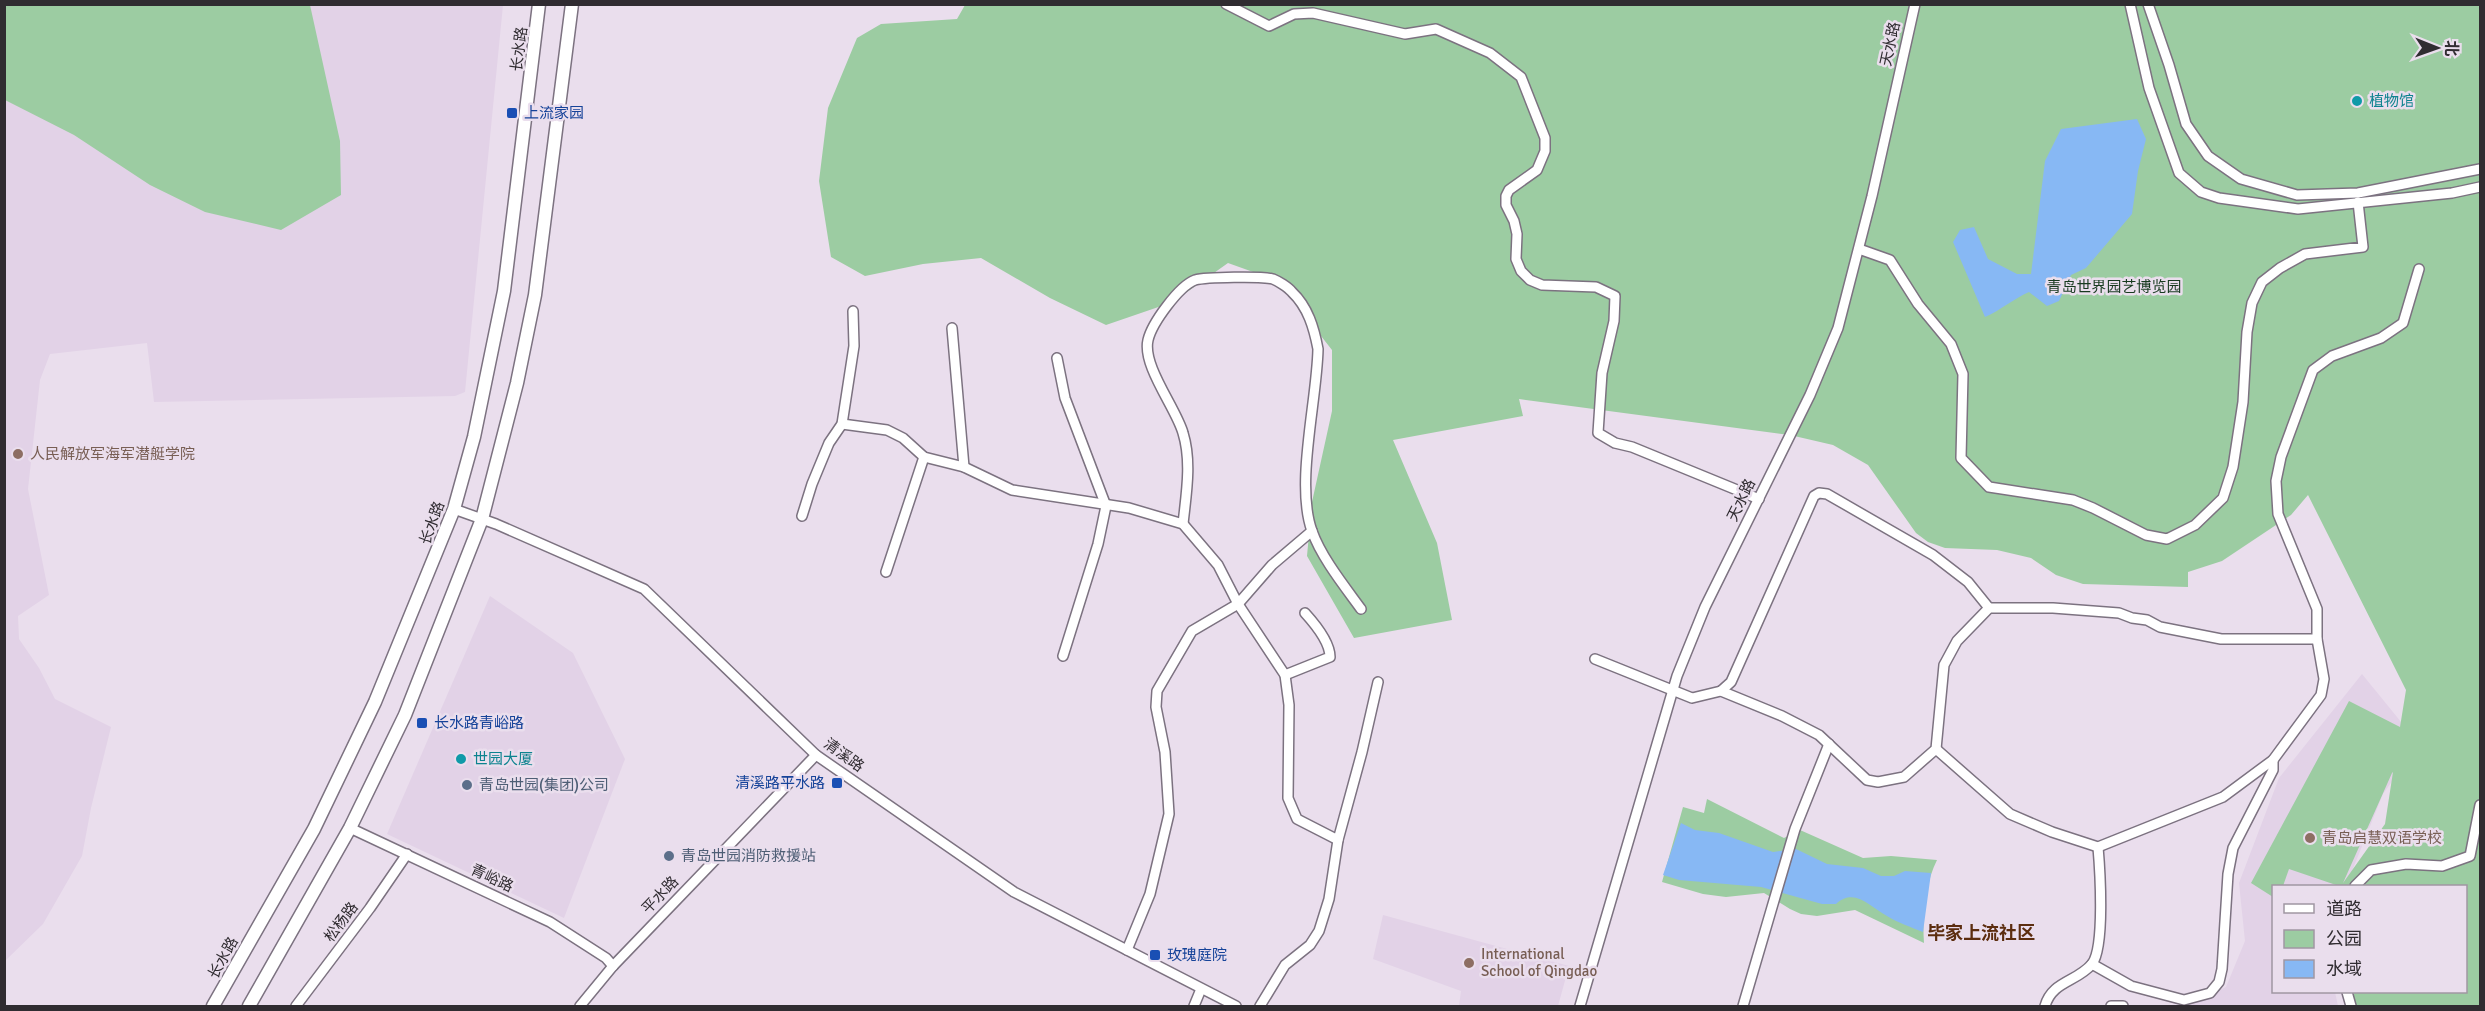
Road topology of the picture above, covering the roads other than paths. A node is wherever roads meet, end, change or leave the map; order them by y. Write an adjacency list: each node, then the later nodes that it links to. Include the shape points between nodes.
1 (539, 4): 20 (main road, 长水路, via 504,291 474,438)
2 (572, 4): 22 (main road, via 535,295)
3 (1226, 4): 18 (street, via 1269,26 1294,14 1313,13 1405,34 1436,29 1490,53 1521,77 1545,138 1545,151 1537,170 1506,196 1517,234 1516,259 1521,271 1542,285 1596,287 1615,296 1614,321 1602,374 1598,433)
4 (1915, 4): 10 (street, 天水路)
5 (2130, 4): 9 (street, via 2149,88 2179,172 2201,192 2298,209)
6 (2148, 4): 7 (street, via 2186,124 2208,156 2241,179 2297,195 2358,193)
7 (2481, 170)
8 (2481, 187): 9 (street)
9 (2358, 202): 10 (street, via 2363,247 2305,254 2262,282 2252,303 2243,402 2223,498 2195,525 2167,539 2146,535 2073,500 1989,487 1961,458 1963,374 1952,345 1918,304 1890,260)
10 (1859, 249): 18 (street, 天水路, via 1838,328)
11 (2419, 269): 30 (street, via 2403,323 2381,338 2332,356 2313,370 2281,457 2276,481 2278,514 2317,609)
12 (853, 311): 15 (street, via 854,346)
13 (952, 328): 17 (street)
14 (1057, 358): 19 (street, via 1065,398)
15 (842, 424): 16 (street, via 887,430); 21 (street, via 829,442)
16 (924, 457): 17 (street); 25 (street)
17 (964, 467): 19 (street, via 1012,490)
18 (1759, 499): 35 (street, 天水路, via 1705,607)
19 (1106, 507): 23 (street, via 1129,508); 31 (street)
20 (454, 509): 22 (street, 清溪路); 51 (main road, 长水路, via 375,702 324,808)
21 (802, 516)
22 (482, 519): 39 (street, 清溪路, via 644,589); 42 (main road, via 405,715)
23 (1183, 524): 24 (street, via 1188,472 1183,433 1149,356 1148,338 1179,291 1194,280 1273,279 1291,291 1305,308 1318,349 1305,487); 26 (street, via 1218,565)
24 (1312, 531): 26 (street, via 1272,565); 28 (street, via 1339,580)
25 (886, 572)
26 (1238, 604): 33 (street); 47 (street, via 1192,631 1157,691 1169,814 1150,894)
27 (1989, 608): 30 (street, via 2119,613 2160,627 2221,639); 36 (street, via 1968,582 1933,555 1820,493 1814,496 1731,682); 38 (street, via 1957,641 1944,665)
28 (1361, 609)
29 (1305, 613): 33 (street, via 1316,625 1330,657)
30 (2317, 639): 40 (street, via 2324,679 2321,695)
31 (1063, 656)
32 (1595, 659): 35 (street)
33 (1285, 675): 43 (street, via 1289,705 1288,798 1297,819)
34 (1378, 682): 43 (street)
35 (1673, 690): 36 (street, via 1692,698); 58 (street, 天水路)
36 (1721, 691): 37 (street, via 1782,716 1819,735)
37 (1828, 744): 38 (street, via 1867,780 1878,782 1904,777); 59 (street, via 1774,893)
38 (1936, 749): 44 (street, via 2010,814)
39 (816, 755): 47 (street, 清溪路, via 1014,892); 49 (street, 平水路)
40 (2273, 760): 44 (street, via 2223,797); 48 (street, via 2273,770 2233,848 2220,982 2210,993 2184,1000 2131,986)
41 (2481, 805): 46 (street, via 2470,856 2442,866 2406,864 2371,870)
42 (350, 828): 45 (street, 青峪路); 52 (main road)
43 (1338, 840): 57 (street, via 1329,899 1319,931 1311,945 1285,965)
44 (2098, 848): 48 (street, via 2098,947)
45 (407, 854): 49 (street, 青峪路, via 550,922); 53 (street, 松杨路)
46 (2356, 885)
47 (1126, 950): 50 (street, 清溪路)
48 (2092, 964): 60 (street, via 2048,994)
49 (613, 966): 54 (street, 平水路)
50 (1201, 988): 55 (street); 56 (street, 清溪路)
51 (213, 1006)
52 (249, 1006)
53 (296, 1006)
54 (580, 1006)
55 (1194, 1006)
56 (1236, 1006)
57 (1260, 1006)
58 (1580, 1006)
59 (1743, 1006)
60 (2045, 1006)
61 (2111, 1006): 62 (street)
62 (2123, 1006)

